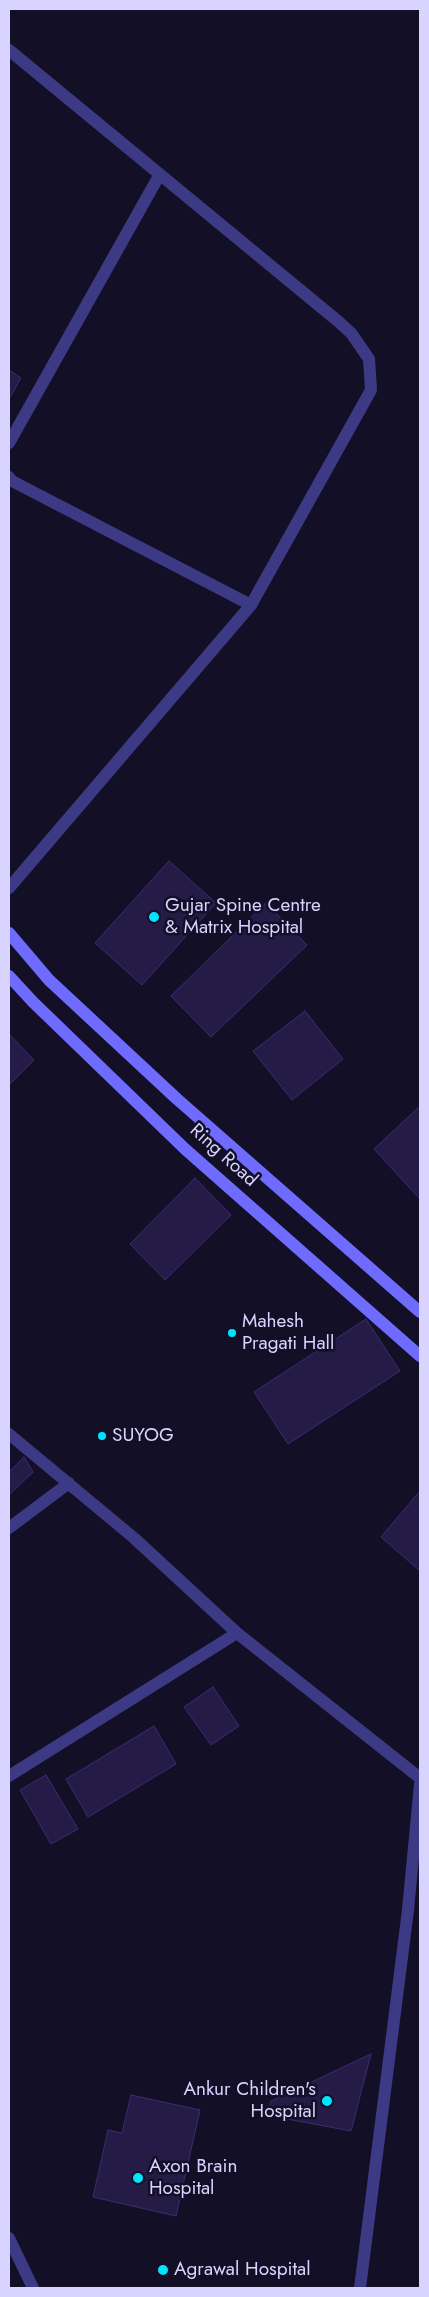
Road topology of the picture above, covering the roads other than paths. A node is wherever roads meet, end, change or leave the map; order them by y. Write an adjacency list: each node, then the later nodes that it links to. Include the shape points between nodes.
1 (9, 50): 2 (street)
2 (160, 174): 3 (street); 5 (street, via 339,322 369,359 371,390)
3 (9, 443)
4 (9, 477): 5 (street)
5 (251, 605): 6 (street)
6 (9, 888)
7 (9, 933): 9 (main road, via 49,980 177,1099)
8 (9, 976): 10 (main road, Ring Road, via 185,1149)
9 (420, 1312)
10 (420, 1356)
11 (9, 1434): 12 (street)
12 (69, 1484): 13 (street); 14 (street, via 134,1538)
13 (9, 1528)
14 (237, 1633): 15 (street); 16 (street)
15 (9, 1776)
16 (420, 1778)
17 (420, 1784): 20 (street, via 408,1910)
18 (9, 2238): 19 (street)
19 (33, 2288)
20 (360, 2288)

